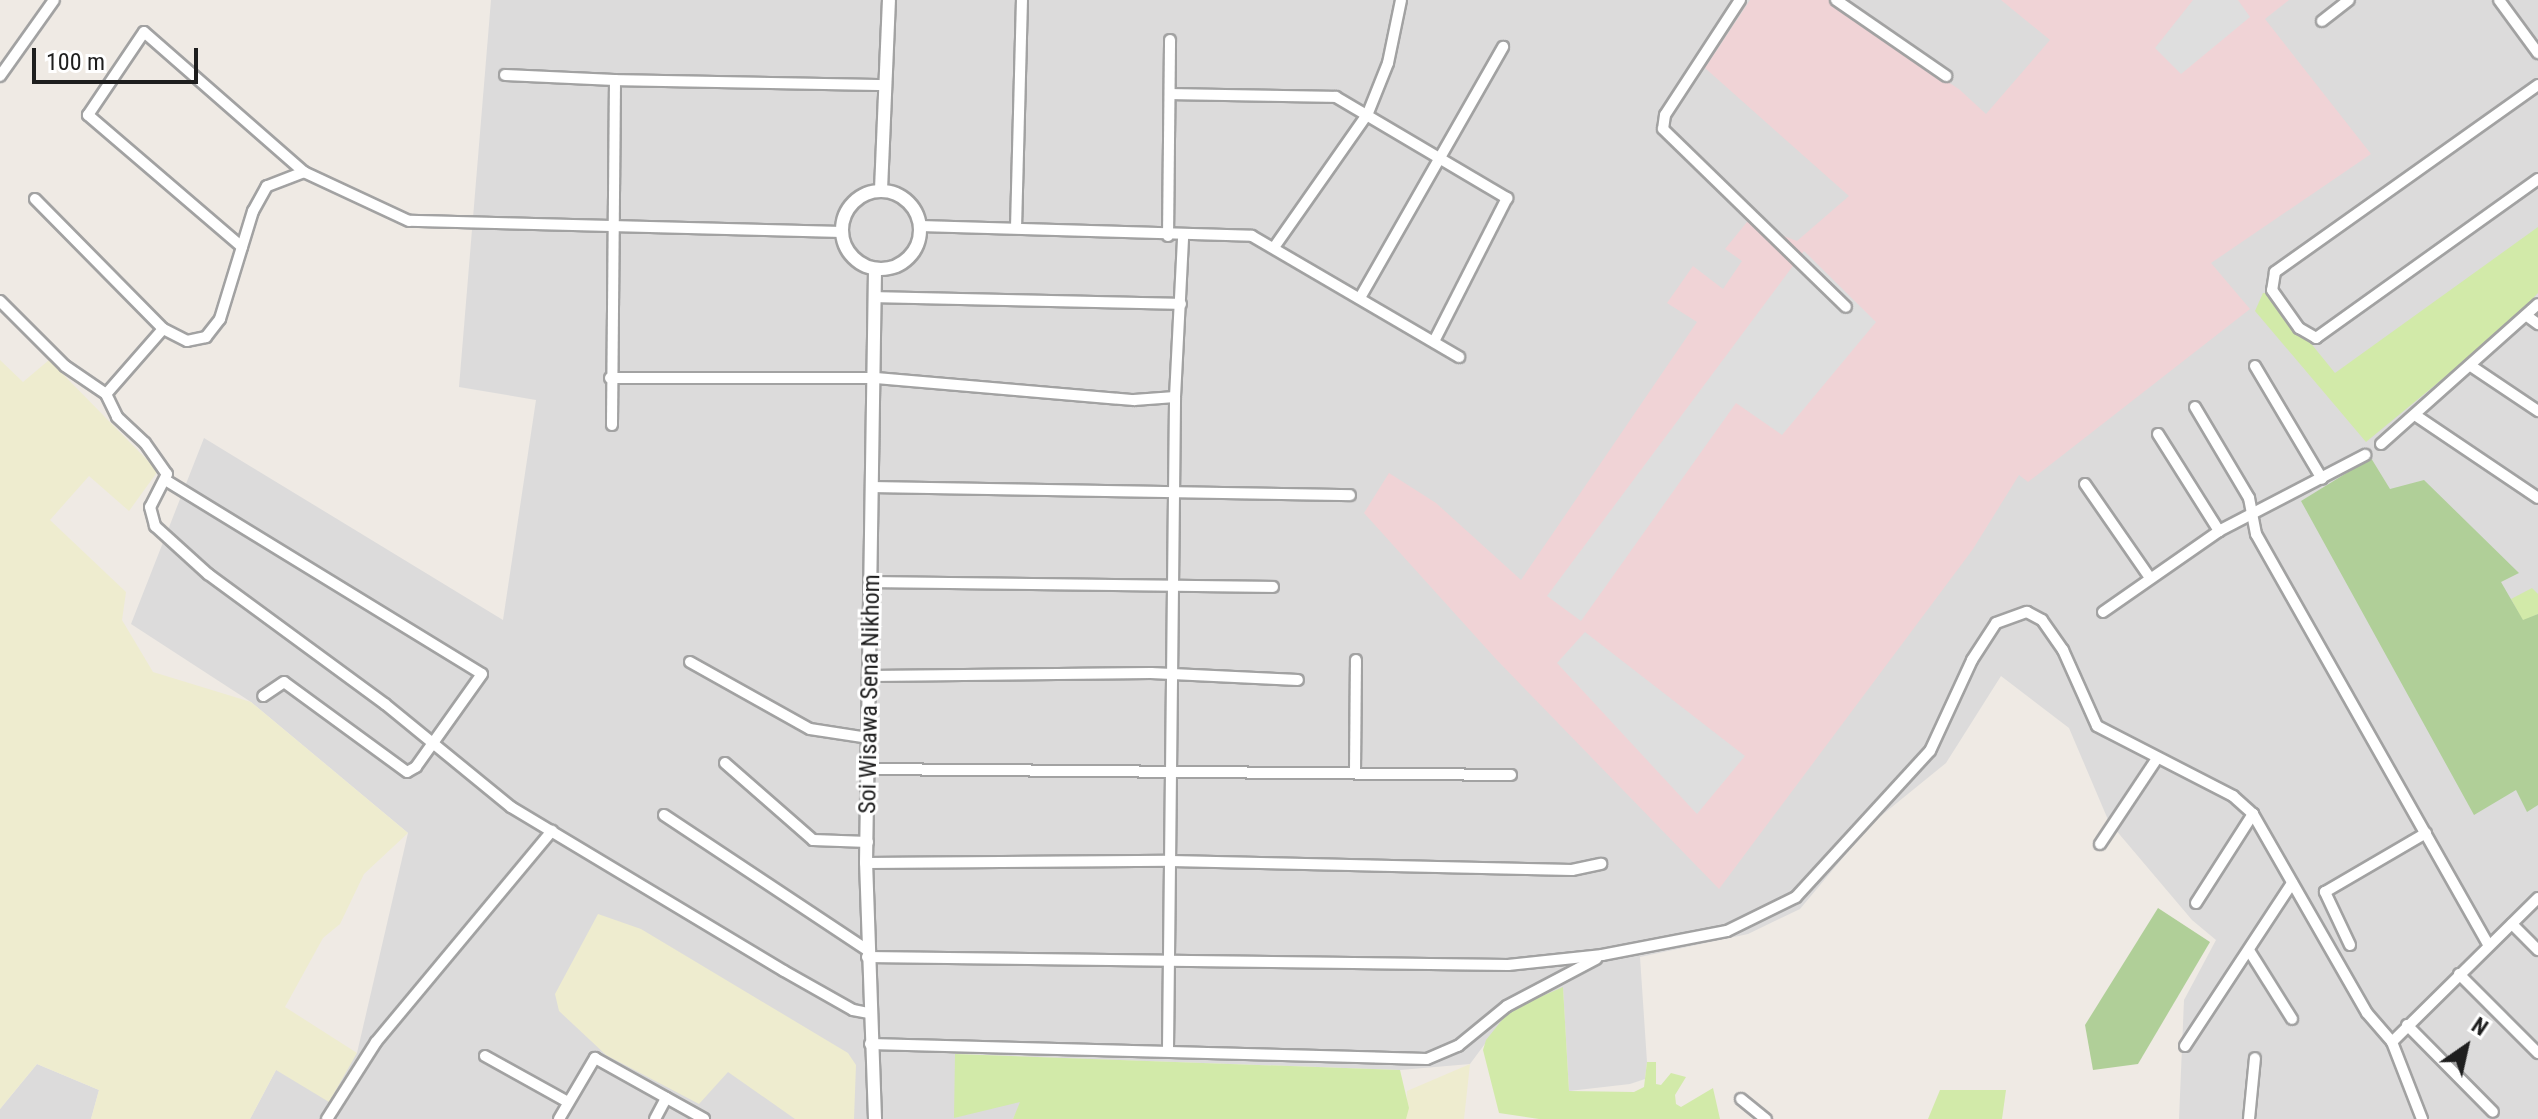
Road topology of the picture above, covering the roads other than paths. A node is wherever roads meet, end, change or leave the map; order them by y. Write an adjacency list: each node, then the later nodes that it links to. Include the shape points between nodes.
1 (54, 0): 14 (street)
2 (889, 0): 17 (street)
3 (1022, 0): 28 (street)
4 (1401, 0): 20 (street, via 1388,63)
5 (1740, 0): 40 (street, via 1665,115 1663,129)
6 (1836, 0): 15 (street)
7 (2349, 0): 9 (street)
8 (2499, 0): 12 (street)
9 (2322, 21)
10 (1170, 40): 19 (street)
11 (1503, 47): 21 (street)
12 (2538, 53)
13 (505, 75): 16 (street)
14 (0, 76)
15 (1946, 76)
16 (615, 80): 17 (street); 26 (street)
17 (886, 85): 24 (street)
18 (2538, 85): 23 (street, via 2275,272 2272,290 2299,328 2309,337 2320,336)
19 (1172, 94): 20 (street, via 1321,93); 30 (street)
20 (1368, 113): 21 (street); 32 (street)
21 (1438, 156): 35 (street); 44 (street, via 1508,201)
22 (304, 172): 26 (street, via 409,221); 33 (street, via 267,186); 33 (street, via 144,32 99,91 88,115)
23 (2538, 179)
24 (881, 190): 27 (street, via 903,197); 29 (street, via 857,198 843,219)
25 (35, 199): 43 (street)
26 (612, 226): 29 (street); 48 (street)
27 (920, 226): 28 (street); 34 (street, via 908,259)
28 (1016, 228): 30 (street)
29 (842, 232): 34 (street, via 852,256)
30 (1168, 236): 31 (street)
31 (1183, 237): 32 (street, via 1252,236); 38 (street)
32 (1275, 246): 35 (street)
33 (242, 247): 43 (street, via 220,319 206,337 187,341)
34 (875, 269): 36 (street, Soi Wisawa Sena Nikhom)
35 (1361, 296): 44 (street)
36 (875, 297): 38 (street); 49 (street, Soi Wisawa Sena Nikhom)
37 (0, 301): 50 (street, via 65,366)
38 (1181, 304): 51 (street)
39 (2538, 304): 41 (street)
40 (1846, 307)
41 (2527, 316): 42 (street); 47 (street)
42 (2538, 324)
43 (163, 329): 50 (street)
44 (1434, 341): 45 (street)
45 (1459, 357)
46 (2255, 366): 59 (street)
47 (2471, 366): 53 (street); 54 (street)
48 (610, 378): 49 (street); 55 (street)
49 (876, 378): 51 (street, via 1134,400); 62 (street, Soi Wisawa Sena Nikhom)
50 (106, 394): 60 (street, via 117,417 163,465)
51 (1175, 397): 63 (street)
52 (2195, 407): 66 (street)
53 (2538, 411)
54 (2415, 415): 57 (street); 65 (street)
55 (612, 425)
56 (2158, 434): 67 (street)
57 (2381, 444)
58 (2365, 455): 59 (street)
59 (2322, 479): 66 (street)
60 (167, 481): 80 (street, via 150,507 155,526 169,540); 80 (street, via 478,667 482,674)
61 (2085, 484): 68 (street)
62 (876, 487): 63 (street); 69 (street, Soi Wisawa Sena Nikhom)
63 (1174, 492): 64 (street); 70 (street)
64 (1350, 495)
65 (2538, 498)
66 (2255, 513): 67 (street); 90 (street, via 2256,534)
67 (2219, 531): 68 (street)
68 (2150, 578): 72 (street)
69 (872, 582): 70 (street); 76 (street, Soi Wisawa Sena Nikhom)
70 (1173, 584): 71 (street); 75 (street)
71 (1273, 587)
72 (2103, 612)
73 (1356, 660): 85 (street)
74 (690, 662): 79 (street, via 810,729)
75 (1173, 674): 76 (street); 77 (street); 84 (street)
76 (870, 676): 79 (street, Soi Wisawa Sena Nikhom)
77 (1298, 680)
78 (263, 696): 80 (street, via 284,682 402,772 416,767)
79 (869, 738): 83 (street, Soi Wisawa Sena Nikhom)
80 (433, 744): 89 (street, via 511,807)
81 (2156, 760): 87 (street, via 2233,796); 92 (street); 105 (street, via 2097,726 2063,650 2042,620 2027,612 1996,623 1972,660 1930,751 1796,897 1727,931)
82 (725, 763): 91 (street, via 813,840)
83 (868, 769): 84 (street); 91 (street, Soi Wisawa Sena Nikhom)
84 (1172, 770): 85 (street); 93 (street)
85 (1355, 771): 86 (street)
86 (1511, 775)
87 (2253, 814): 96 (street); 98 (street)
88 (664, 815): 104 (street)
89 (552, 831): 108 (street, via 784,971 853,1010); 122 (street, via 376,1042)
90 (2426, 833): 100 (street, via 2325,892); 101 (street)
91 (868, 842): 94 (street, Soi Wisawa Sena Nikhom)
92 (2100, 844)
93 (1171, 861): 94 (street); 95 (street, via 1521,870); 106 (street)
94 (866, 863): 104 (street, Soi Wisawa Sena Nikhom)
95 (1601, 864)
96 (2292, 883): 103 (street); 111 (street, via 2367,1013)
97 (2538, 898): 99 (street)
98 (2196, 903)
99 (2512, 924): 101 (street); 102 (street)
100 (2350, 945)
101 (2489, 946): 107 (street)
102 (2538, 950)
103 (2250, 952): 109 (street); 113 (street)
104 (867, 953): 106 (street); 108 (street, Soi Wisawa Sena Nikhom)
105 (1602, 955): 106 (street, via 1508,965); 114 (street, via 1507,1006 1458,1046 1427,1059)
106 (1170, 964): 114 (street)
107 (2459, 974): 110 (street); 115 (street)
108 (868, 1013): 112 (street, Soi Wisawa Sena Nikhom)
109 (2292, 1019)
110 (2407, 1025): 111 (street); 121 (street)
111 (2392, 1042): 129 (street)
112 (870, 1044): 114 (street); 126 (street, Soi Wisawa Sena Nikhom)
113 (2185, 1046)
114 (1168, 1049)
115 (2538, 1053)
116 (485, 1056): 120 (street)
117 (2255, 1058): 128 (street)
118 (666, 1098): 120 (street, via 595,1058); 124 (street); 125 (street)
119 (1741, 1099): 127 (street)
120 (568, 1102): 123 (street)
121 (2493, 1112)
122 (327, 1119)
123 (559, 1119)
124 (655, 1119)
125 (704, 1119)
126 (875, 1119)
127 (1766, 1119)
128 (2249, 1119)
129 (2422, 1119)

